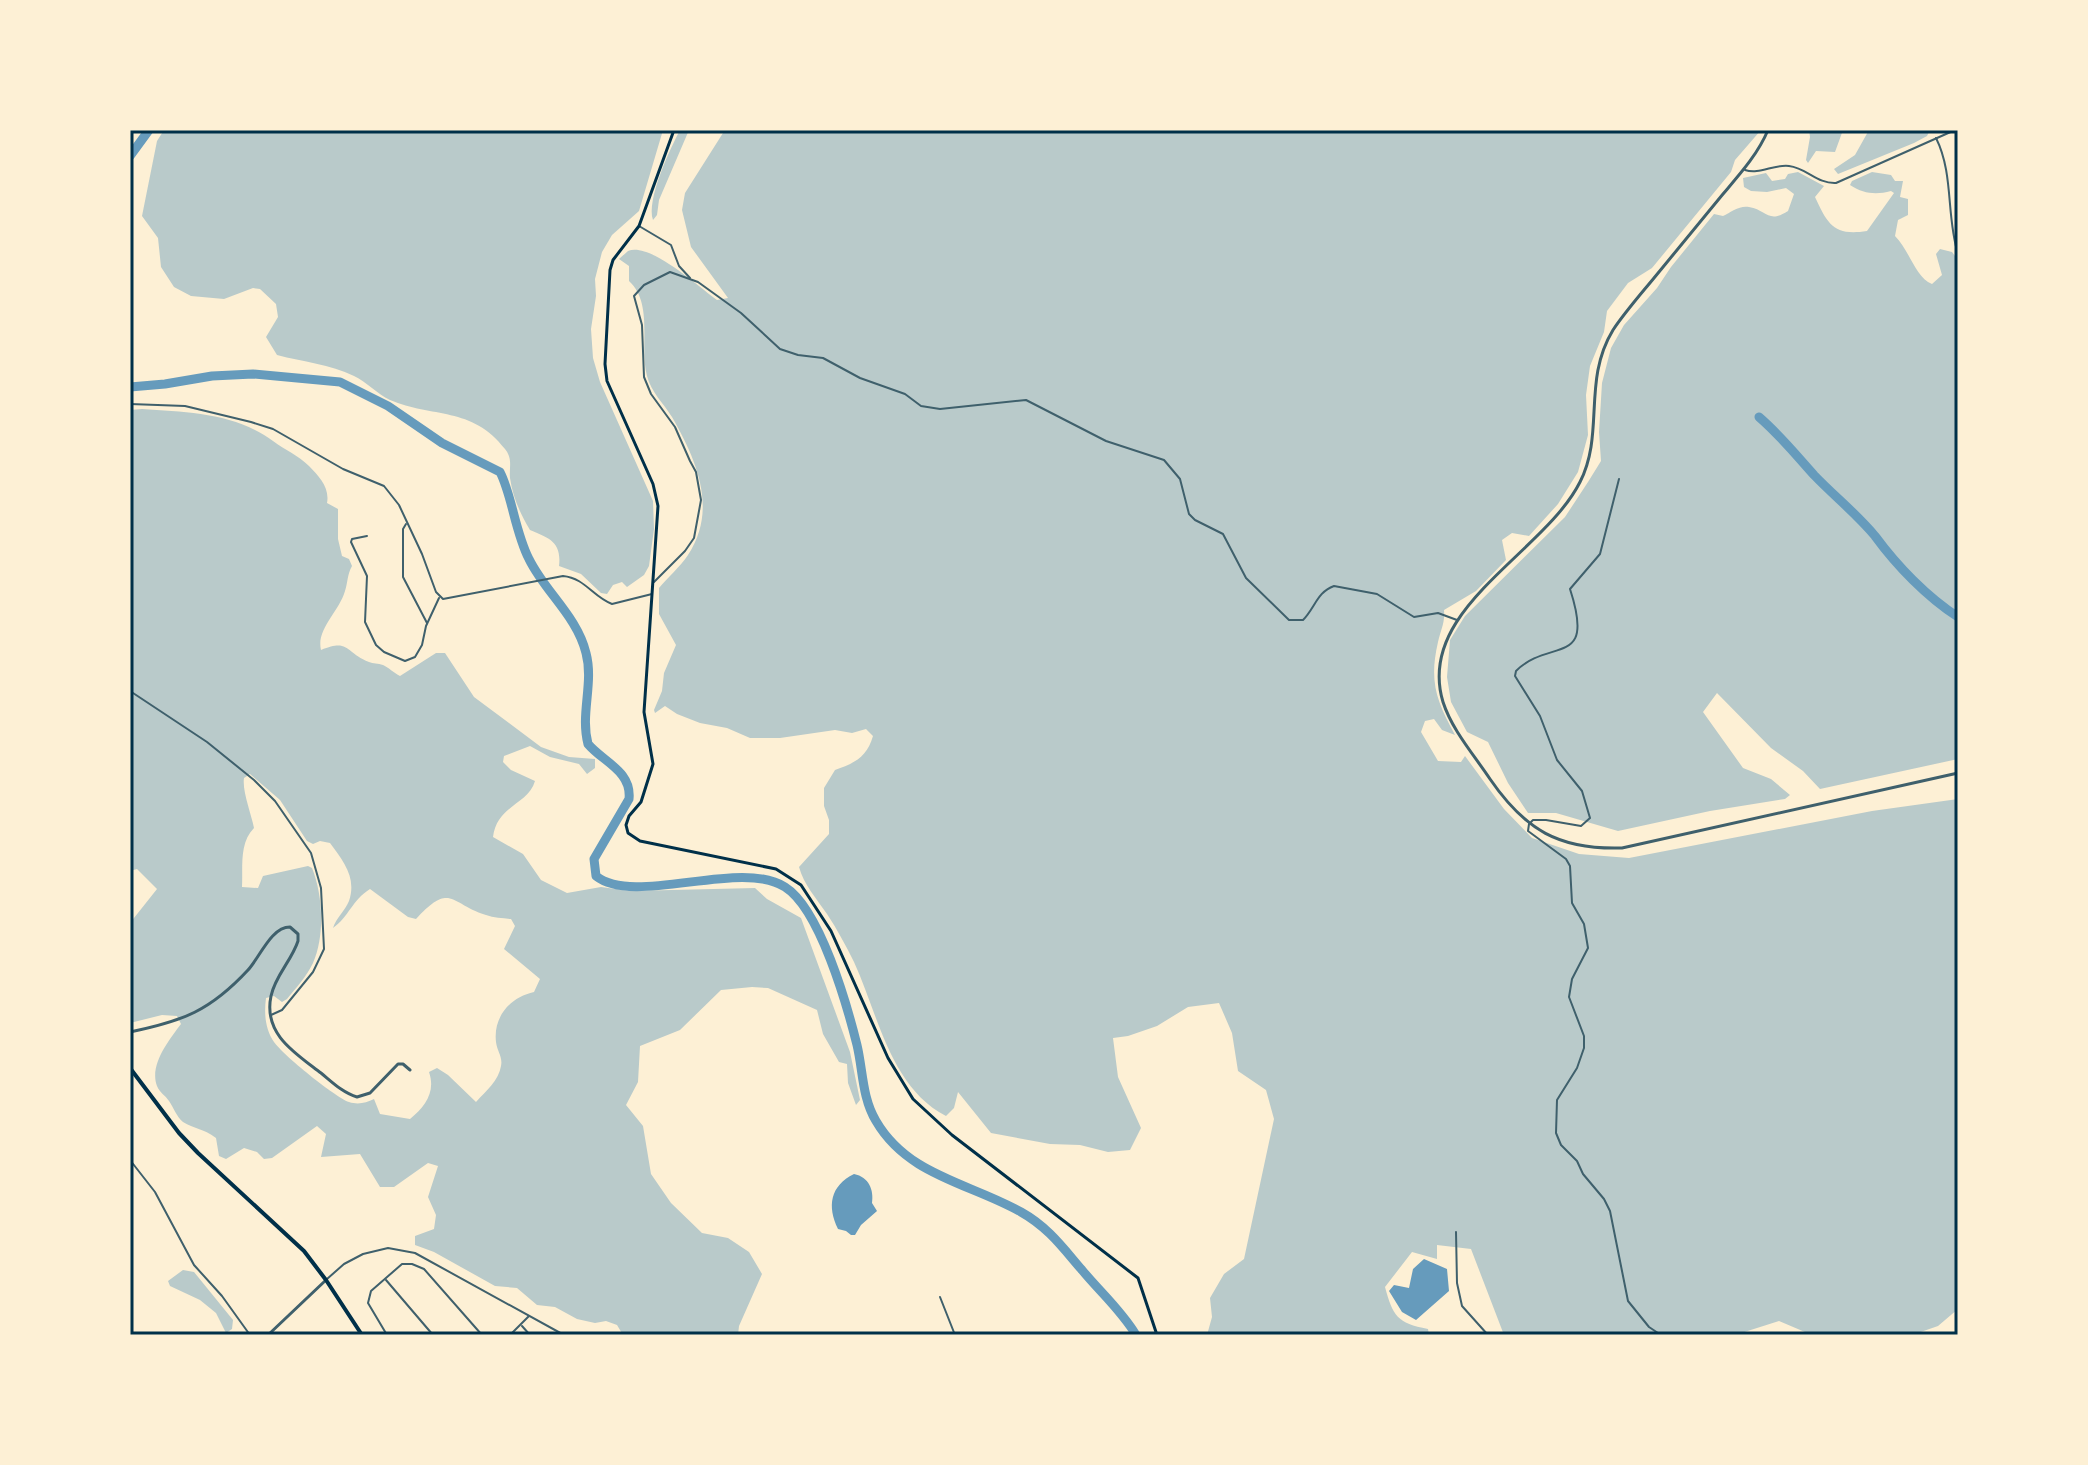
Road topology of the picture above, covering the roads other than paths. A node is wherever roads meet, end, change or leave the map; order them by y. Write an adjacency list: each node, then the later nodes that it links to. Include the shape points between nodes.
1 (674, 130): 6 (main road)
2 (1768, 130): 5 (street)
3 (1955, 130): 4 (street)
4 (1936, 138): 5 (street, via 1836,183 1822,182 1792,166); 7 (street)
5 (1744, 169): 16 (street, via 1613,331 1597,367 1591,449 1570,499)
6 (639, 226): 8 (street, via 671,245); 13 (main road, via 610,270 605,372 657,497)
7 (1958, 254)
8 (691, 279): 13 (street, via 670,272 634,296 642,325 644,377 696,472 701,500 694,538); 16 (street, via 741,313 780,349 823,358 921,406 940,409 1026,400 1106,441 1164,460 1180,479 1189,514 1223,534 1246,578 1289,620 1303,620 1321,594 1334,586 1377,594 1414,617 1438,613)
9 (130, 404): 11 (street, via 214,411 273,429 384,486)
10 (1619, 479): 20 (street, via 1600,554 1570,589 1579,620 1574,637 1569,646 1532,659 1516,671 1557,760 1582,791 1590,818 1581,826 1546,820)
11 (407, 523): 15 (street); 17 (street, via 403,577)
12 (367, 536): 17 (street, via 351,542 367,576 365,622 376,645 400,660 410,660 419,651)
13 (653, 582): 14 (main road)
14 (653, 593): 15 (street, via 612,604 576,578 551,577); 42 (main road, via 644,712 653,764 641,802 627,820 628,833 640,841 776,869 801,885 831,931 888,1058 913,1099 952,1135 1133,1273 1141,1282)
15 (440, 597): 17 (street)
16 (1457, 620): 20 (street, via 1440,665 1443,704 1500,793)
17 (427, 623)
18 (130, 691): 21 (street, via 254,780 311,853 321,888 324,949 313,972 282,1010)
19 (1958, 773): 20 (street, via 1622,848 1570,844)
20 (1529, 824): 44 (street, via 1528,831 1570,866 1572,903 1584,924 1588,948 1569,997 1584,1048 1557,1100 1556,1133 1610,1211 1628,1301)
21 (270, 1016): 22 (street, via 271,992 298,941 290,927 277,931 247,971 201,1010 174,1023); 24 (street, via 282,1042 350,1095 370,1093 400,1063)
22 (130, 1032)
23 (130, 1068): 28 (main road, via 188,1143 304,1251)
24 (410, 1070)
25 (130, 1160): 32 (street, via 155,1192 194,1265)
26 (1456, 1232): 43 (street, via 1462,1306)
27 (385, 1279): 35 (street, via 371,1291 368,1303); 36 (street); 37 (street, via 402,1264 424,1269)
28 (326, 1280): 30 (street, via 363,1254 401,1250 430,1259); 33 (street); 34 (main road)
29 (940, 1297): 41 (street)
30 (529, 1315): 31 (street); 40 (street)
31 (521, 1325): 38 (street); 39 (street)
32 (250, 1335)
33 (268, 1335)
34 (362, 1335)
35 (387, 1335)
36 (433, 1335)
37 (482, 1335)
38 (510, 1335)
39 (530, 1335)
40 (564, 1335)
41 (955, 1335)
42 (1157, 1335)
43 (1488, 1335)
44 (1661, 1335)

